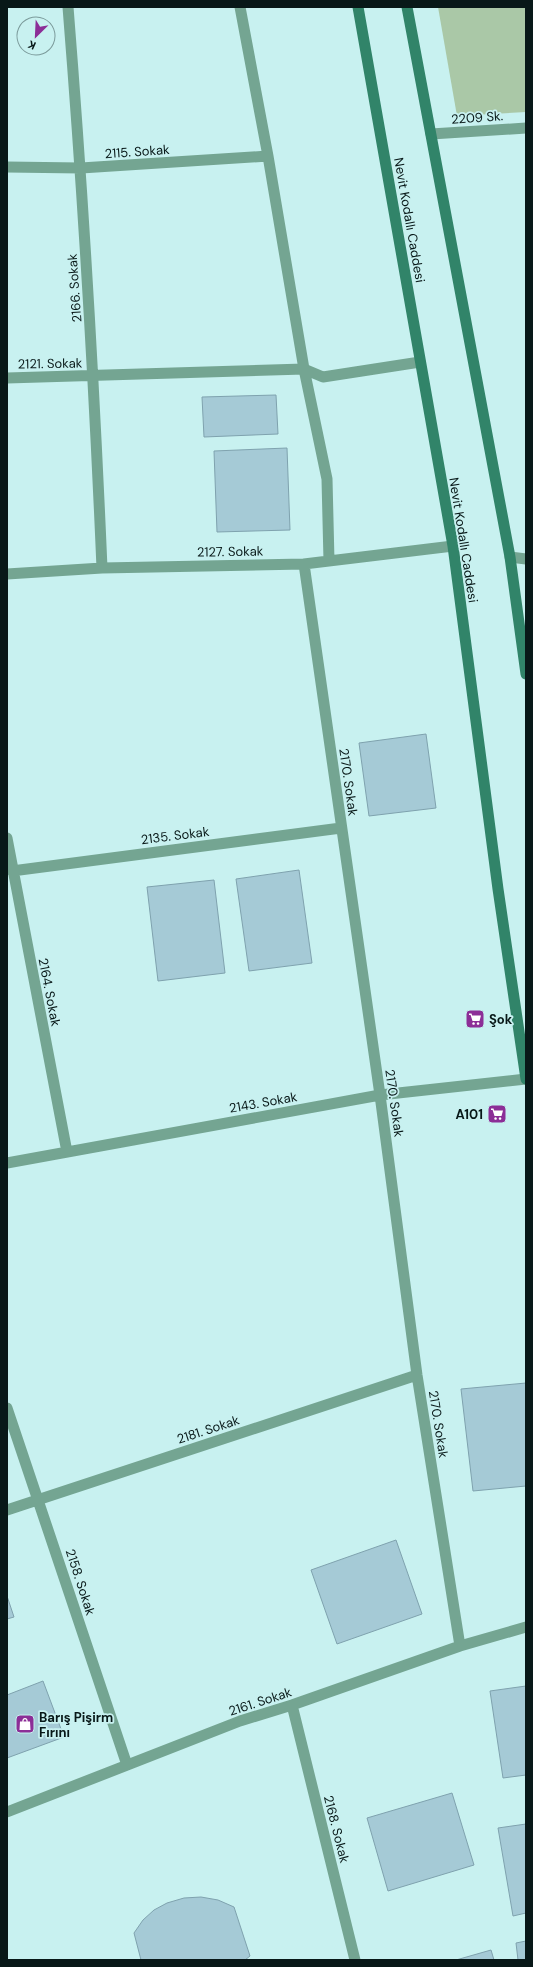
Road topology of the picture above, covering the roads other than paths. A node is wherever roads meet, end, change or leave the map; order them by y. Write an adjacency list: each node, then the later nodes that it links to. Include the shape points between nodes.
1 (68, 7): 9 (street, 2166. Sokak)
2 (240, 7): 7 (street)
3 (358, 7): 10 (main road, Nevit Kodallı Caddesi)
4 (407, 7): 6 (main road)
5 (526, 128): 6 (street, 2209 Sk.)
6 (431, 134): 15 (main road)
7 (268, 156): 9 (street, 2115. Sokak); 11 (street)
8 (7, 167): 9 (street, 2115. Sokak)
9 (81, 168): 12 (street, 2166. Sokak)
10 (420, 362): 11 (street, via 324,377); 14 (main road, Nevit Kodallı Caddesi)
11 (304, 369): 12 (street, 2121. Sokak); 17 (street, via 328,479)
12 (94, 376): 13 (street, 2121. Sokak); 19 (street, 2166. Sokak)
13 (7, 378)
14 (453, 546): 17 (street, 2127. Sokak); 25 (main road, Nevit Kodallı Caddesi, via 497,882)
15 (510, 557): 16 (street); 21 (main road)
16 (526, 559)
17 (329, 561): 18 (street, 2127. Sokak)
18 (304, 564): 19 (street, 2127. Sokak); 22 (street, 2170. Sokak)
19 (102, 568): 20 (street, 2127. Sokak)
20 (7, 574)
21 (526, 674)
22 (341, 828): 24 (street, 2135. Sokak); 26 (street, 2170. Sokak)
23 (7, 838): 24 (street, 2164. Sokak)
24 (12, 871): 27 (street, 2164. Sokak)
25 (526, 1079): 26 (street, 2143. Sokak)
26 (380, 1095): 27 (street, 2143. Sokak); 29 (street, 2170. Sokak)
27 (67, 1152): 28 (street, 2143. Sokak)
28 (7, 1163)
29 (417, 1375): 31 (street, 2181. Sokak); 34 (street, 2170. Sokak)
30 (7, 1408): 31 (street, 2158. Sokak)
31 (40, 1500): 32 (street, 2181. Sokak); 36 (street, 2158. Sokak)
32 (7, 1510)
33 (526, 1627): 34 (street, 2161. Sokak)
34 (460, 1646): 35 (street, 2161. Sokak)
35 (292, 1705): 36 (street, 2161. Sokak, via 240,1721); 38 (street, 2168. Sokak)
36 (127, 1765): 37 (street, 2161. Sokak)
37 (7, 1812)
38 (354, 1960)

